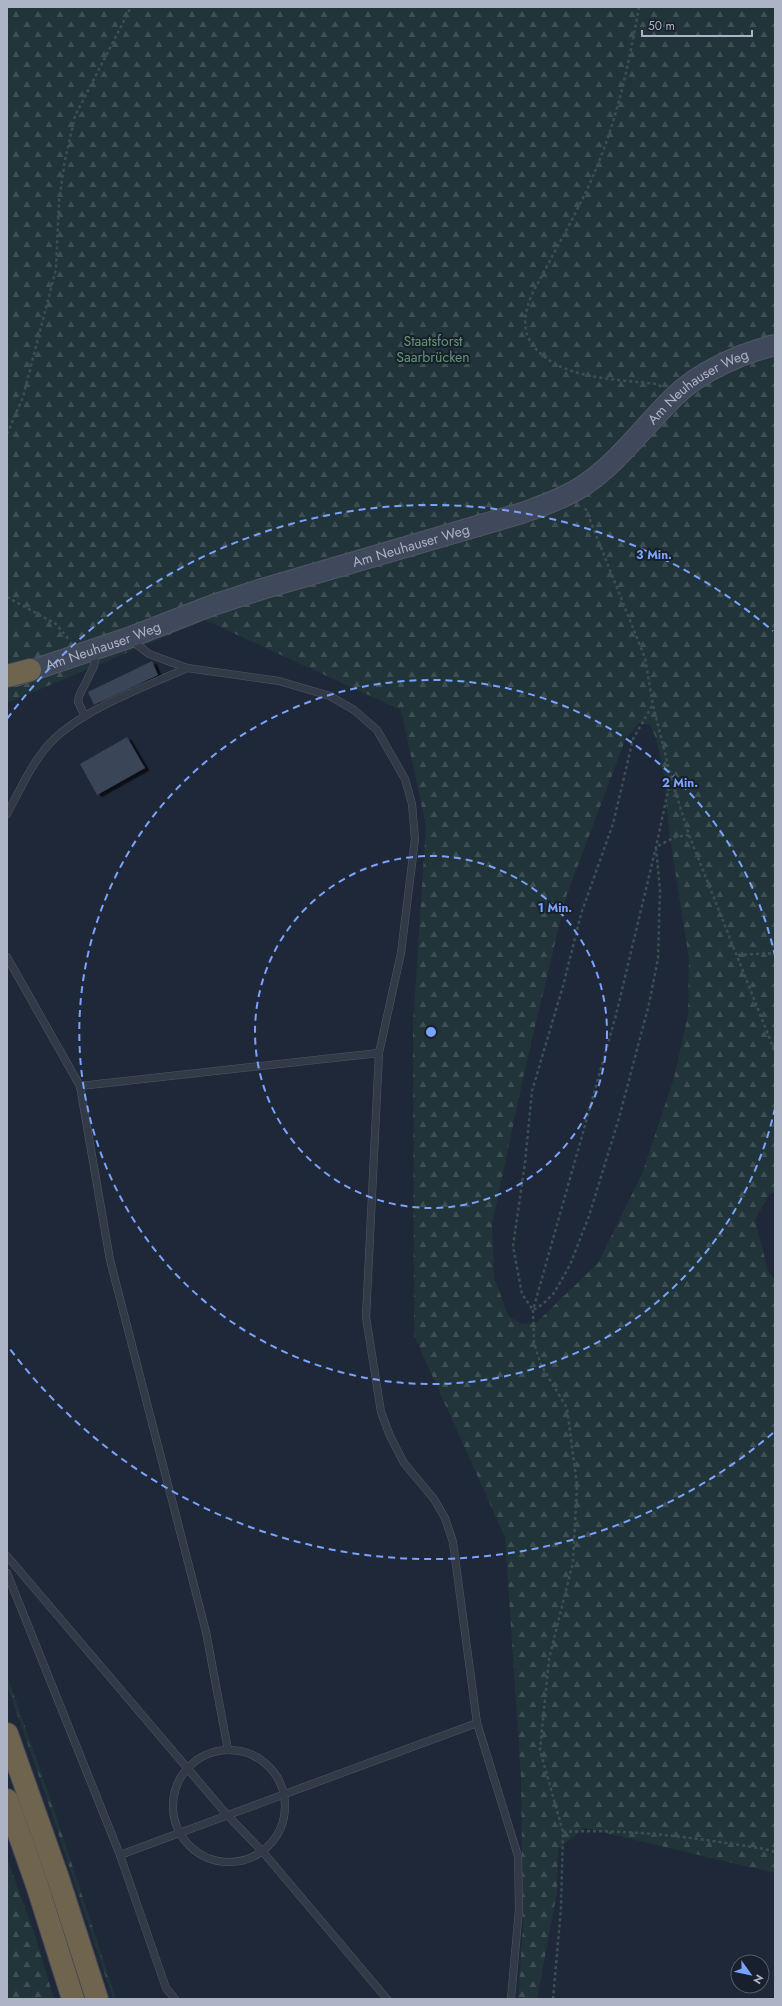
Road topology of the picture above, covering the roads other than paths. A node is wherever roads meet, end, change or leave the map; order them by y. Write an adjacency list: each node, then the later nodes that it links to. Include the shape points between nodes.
1 (775, 345): 2 (street, Am Neuhauser Weg, via 748,352 722,364 675,396 614,460 578,489 553,502 262,589)
2 (128, 638): 3 (street, Am Neuhauser Weg); 4 (lane, via 149,654)
3 (88, 652): 5 (street, Am Neuhauser Weg); 7 (lane, via 94,666 78,702)
4 (187, 668): 7 (lane); 10 (lane, via 279,681 330,696 354,710 377,730 406,779 412,804 415,839 401,953)
5 (30, 670): 6 (highway)
6 (7, 677)
7 (84, 716): 8 (lane, via 65,728 50,743 32,768)
8 (7, 814)
9 (7, 957): 11 (lane)
10 (379, 1053): 11 (lane); 14 (lane, via 366,1317 372,1362 381,1412 390,1436 404,1463 434,1499 454,1542)
11 (80, 1086): 16 (lane, via 110,1260 206,1632)
12 (7, 1556): 17 (lane)
13 (7, 1573): 23 (lane)
14 (477, 1723): 18 (lane); 28 (lane, via 518,1856 519,1909)
15 (7, 1734): 25 (highway, via 58,1878)
16 (228, 1750): 17 (lane, via 210,1753); 18 (lane, via 249,1753 269,1766)
17 (188, 1767): 20 (lane); 21 (lane, via 176,1787 173,1800 172,1812)
18 (284, 1794): 20 (lane); 22 (lane, via 285,1808 281,1827 277,1836)
19 (7, 1800): 24 (highway)
20 (228, 1816): 21 (lane); 22 (lane)
21 (178, 1832): 22 (lane, via 193,1851 215,1861 240,1862); 23 (lane)
22 (263, 1852): 27 (lane)
23 (120, 1855): 26 (lane, via 166,1988)
24 (74, 1999)
25 (96, 1999)
26 (175, 1999)
27 (387, 1999)
28 (511, 1999)

